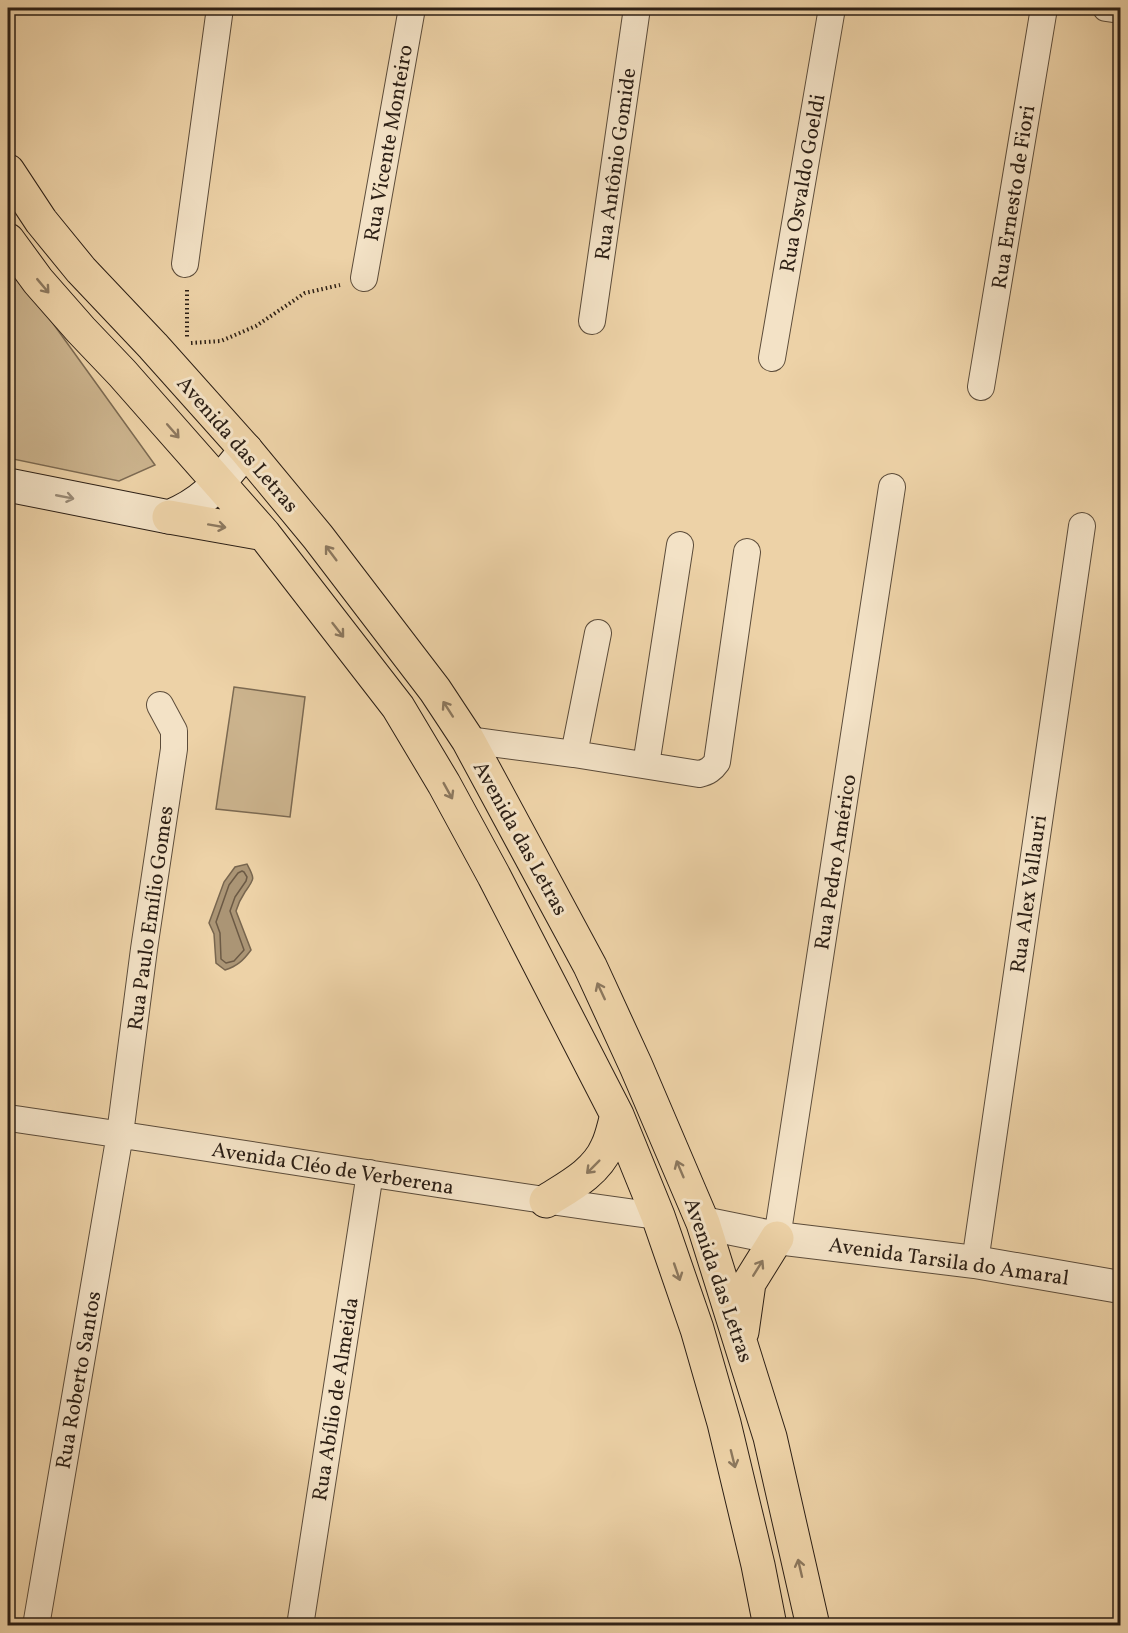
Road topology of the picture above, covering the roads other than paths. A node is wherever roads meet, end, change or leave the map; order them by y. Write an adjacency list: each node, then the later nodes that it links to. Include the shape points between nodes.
1 (220, 8): 10 (street)
2 (412, 8): 11 (street, Rua Vicente Monteiro)
3 (637, 8): 12 (street, Rua Antônio Gomide)
4 (832, 8): 13 (street, Rua Osvaldo Goeldi)
5 (1044, 8): 14 (street, Rua Ernesto de Fiori)
6 (1106, 8): 7 (street)
7 (1120, 10)
8 (8, 171): 15 (main road, Avenida das Letras, via 41,221 81,270)
9 (8, 240): 16 (main road, Avenida das Letras, one-way to 16, via 38,281)
10 (185, 264)
11 (364, 278)
12 (592, 321)
13 (772, 358)
14 (981, 387)
15 (246, 450): 16 (main road); 26 (main road, Avenida das Letras, one-way to 15, via 346,573)
16 (219, 484): 19 (main road, via 199,501); 21 (main road, Avenida das Letras)
17 (8, 485): 19 (main road, one-way to 19)
18 (892, 487): 38 (street, Rua Pedro Américo)
19 (169, 517): 21 (main road, one-way to 21)
20 (1082, 525): 39 (street, Rua Alex Vallauri)
21 (264, 534): 30 (main road, Avenida das Letras, one-way to 30, via 398,707 494,876)
22 (680, 545): 28 (street)
23 (747, 552): 28 (street, via 717,762 699,774)
24 (598, 633): 27 (street)
25 (160, 705): 33 (street, Rua Paulo Emílio Gomes, via 174,730 174,749)
26 (468, 740): 27 (street); 29 (main road, Avenida das Letras, one-way to 26, via 590,966)
27 (574, 754): 28 (street)
28 (646, 765)
29 (636, 1066): 30 (main road, via 613,1038 601,1034 589,1047); 37 (main road, Avenida das Letras, one-way to 29)
30 (598, 1078): 31 (main road, Avenida das Letras)
31 (617, 1115): 35 (main road, one-way to 35, via 600,1159 582,1178); 36 (main road, Avenida das Letras)
32 (8, 1118): 33 (street, Avenida Cléo de Verberena)
33 (120, 1134): 34 (street, Avenida Cléo de Verberena); 43 (street, Rua Roberto Santos)
34 (369, 1173): 35 (street, Avenida Cléo de Verberena); 44 (street, Rua Abílio de Almeida)
35 (546, 1201): 36 (street, Avenida Cléo de Verberena)
36 (658, 1216): 45 (main road, Avenida das Letras, one-way to 45, via 724,1423)
37 (703, 1223): 38 (street, Avenida Tarsila do Amaral); 41 (main road, Avenida das Letras)
38 (777, 1238): 39 (street, Avenida Tarsila do Amaral); 41 (main road, one-way to 38, via 749,1284)
39 (975, 1262): 40 (street, Avenida Tarsila do Amaral)
40 (1120, 1287)
41 (741, 1343): 42 (main road, Avenida das Letras, one-way to 41, via 770,1437)
42 (813, 1625)
43 (36, 1626)
44 (300, 1626)
45 (770, 1626)

